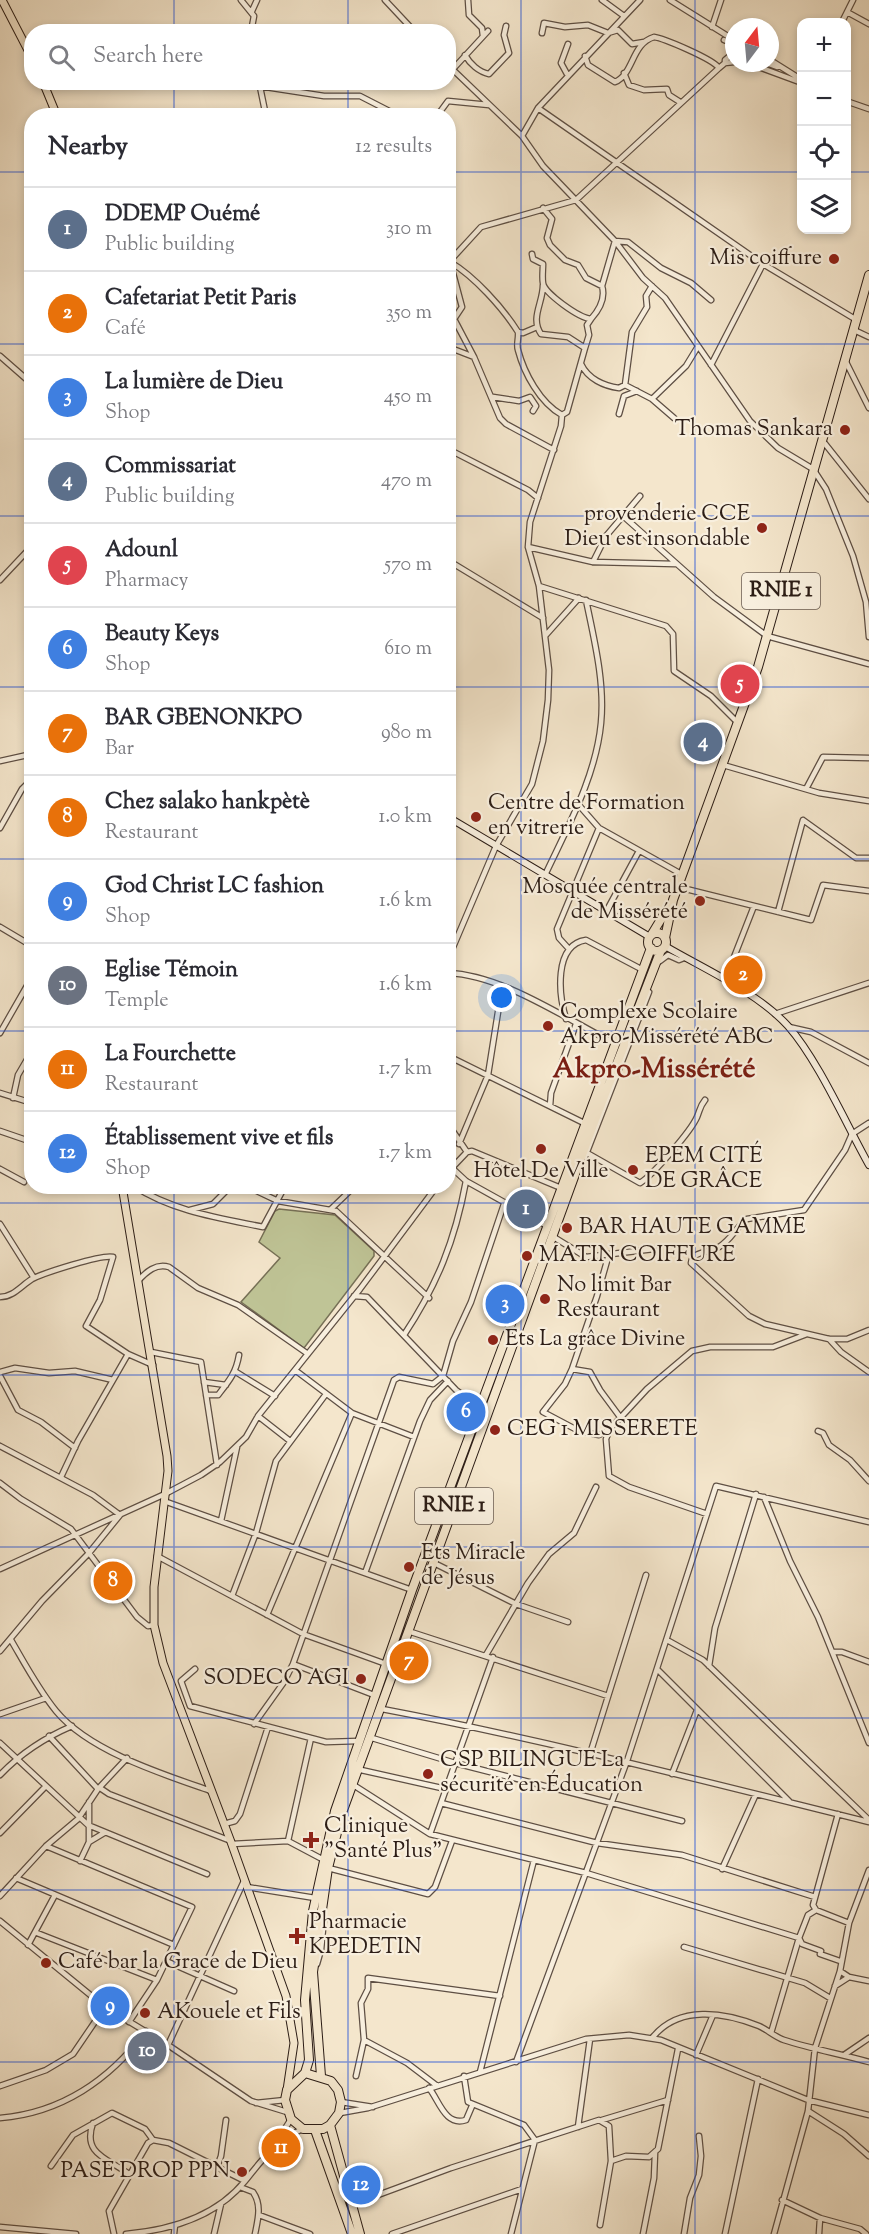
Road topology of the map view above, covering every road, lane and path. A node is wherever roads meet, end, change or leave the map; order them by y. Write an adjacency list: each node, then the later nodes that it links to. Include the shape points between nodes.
1 (2, 0): 26 (main road)
2 (241, 0): 11 (street)
3 (257, 0): 11 (street)
4 (385, 0): 16 (street)
5 (468, 0): 23 (street, via 469,15 482,28)
6 (602, 0): 13 (street)
7 (640, 0): 13 (street)
8 (670, 0): 19 (street)
9 (721, 0): 19 (street)
10 (853, 0): 12 (street)
11 (252, 11): 15 (street)
12 (847, 12): 14 (street); 17 (street)
13 (624, 16): 22 (street)
14 (844, 18)
15 (252, 24)
16 (408, 24)
17 (869, 24)
18 (506, 26): 28 (street, via 509,53 489,74 469,63)
19 (712, 27): 24 (street)
20 (488, 31): 23 (street)
21 (542, 33): 22 (street, via 544,23 570,28 588,26)
22 (608, 33): 25 (street, via 618,30 632,44); 29 (street)
23 (483, 36): 28 (street)
24 (725, 36)
25 (644, 42): 33 (street, via 654,37 666,40 668,45 701,55); 36 (street)
26 (24, 43)
27 (568, 44): 37 (street, via 561,63)
28 (465, 55): 30 (street)
29 (585, 56): 36 (street, via 588,65 609,81 618,81); 37 (street)
30 (456, 63)
31 (725, 63): 33 (street)
32 (779, 66): 38 (street)
33 (718, 68): 43 (street)
34 (456, 72): 45 (street)
35 (774, 72): 39 (street)
36 (624, 73): 43 (street, via 629,85 666,90)
37 (567, 74): 50 (street)
38 (797, 78)
39 (797, 80)
40 (46, 90): 46 (main road)
41 (260, 90): 47 (street)
42 (292, 90): 48 (street, via 324,96 360,96)
43 (680, 102): 53 (street)
44 (851, 103): 51 (street)
45 (491, 106): 49 (street, via 448,101); 52 (street)
46 (54, 108)
47 (264, 108)
48 (383, 108)
49 (443, 108)
50 (537, 108): 52 (street); 53 (street)
51 (869, 109)
52 (522, 136): 54 (street, via 543,166)
53 (615, 162): 54 (street); 59 (street)
54 (576, 200): 55 (street); 56 (street)
55 (543, 208): 57 (street, via 481,227); 63 (street, via 552,219 547,238 550,245 578,265 586,278)
56 (615, 241): 63 (street); 64 (street); 66 (street, via 628,242)
57 (456, 254)
58 (532, 254): 62 (street, via 533,259 543,264)
59 (763, 264): 69 (street); 82 (street)
60 (456, 267): 73 (street, via 495,300)
61 (869, 277): 69 (highway, RNIE 1)
62 (543, 285): 68 (street, via 578,315); 71 (street)
63 (602, 286): 68 (street, via 600,308)
64 (652, 286): 76 (street, via 680,317); 84 (street, via 646,296 647,307 632,332)
65 (456, 287): 67 (street, via 462,307)
66 (711, 300)
67 (456, 316)
68 (591, 318): 75 (street)
69 (855, 320): 72 (highway, RNIE 1)
70 (456, 323): 79 (street)
71 (537, 327): 73 (street); 75 (street, via 541,334 568,337)
72 (854, 330): 74 (street); 80 (highway, RNIE 1)
73 (518, 332): 91 (street, via 518,352 525,371 545,402)
74 (869, 337)
75 (585, 348): 81 (street)
76 (698, 348): 82 (street); 87 (street, via 686,366)
77 (456, 350): 79 (street)
78 (0, 356): 83 (street)
79 (474, 357): 86 (street)
80 (846, 360): 88 (street); 93 (highway, RNIE 1)
81 (581, 363): 84 (street, via 601,384 619,388); 91 (street, via 567,412)
82 (711, 365): 96 (street, via 750,421 783,452)
83 (24, 377)
84 (625, 385): 85 (street)
85 (637, 391): 87 (street); 90 (street, via 624,396)
86 (493, 397): 89 (street, via 519,401 530,398 536,406); 94 (street, via 502,421)
87 (652, 399): 92 (street)
88 (869, 408)
89 (533, 411)
90 (619, 414)
91 (562, 415): 94 (street)
92 (674, 418)
93 (822, 440): 96 (highway, RNIE 1); 99 (street)
94 (554, 450): 98 (street)
95 (456, 453): 98 (street)
96 (813, 469): 112 (highway, RNIE 1); 113 (street, via 826,489 853,556 866,602)
97 (640, 496): 100 (street)
98 (538, 498): 101 (street, via 530,522)
99 (869, 499)
100 (622, 515): 103 (street); 104 (street)
101 (528, 547): 103 (street); 107 (street)
102 (24, 554): 106 (street)
103 (593, 562): 104 (street)
104 (675, 564): 112 (street)
105 (456, 565): 110 (street)
106 (0, 580)
107 (539, 586): 108 (street); 110 (street)
108 (579, 598): 109 (street); 111 (street)
109 (586, 600): 115 (street, via 666,626 673,634 675,672 711,696); 123 (street, via 597,651 602,714 592,768)
110 (543, 618): 111 (street)
111 (545, 636): 127 (street, via 549,700 543,741 532,784)
112 (767, 636): 114 (street); 115 (highway, RNIE 1)
113 (869, 637)
114 (869, 664)
115 (738, 723): 119 (highway, RNIE 1)
116 (24, 756): 118 (street)
117 (869, 758): 121 (street, via 823,757)
118 (0, 761)
119 (723, 765): 121 (street); 131 (highway, RNIE 1)
120 (24, 787): 125 (street)
121 (806, 789): 122 (street)
122 (869, 801)
123 (578, 803): 126 (street); 130 (street)
124 (456, 822): 127 (main road)
125 (0, 828)
126 (599, 828): 128 (street); 133 (street)
127 (496, 846): 130 (main road); 141 (street)
128 (639, 851): 131 (street); 137 (street)
129 (869, 858): 138 (street, via 856,858 802,820)
130 (546, 873): 133 (main road)
131 (683, 874): 132 (highway, RNIE 1)
132 (678, 887): 135 (highway, RNIE 1); 136 (street)
133 (574, 890): 137 (main road); 145 (street, via 556,929)
134 (869, 891): 138 (street, via 823,885 811,920)
135 (673, 900): 140 (highway, RNIE 1); 143 (highway, RNIE 1)
136 (754, 906): 138 (street); 149 (street)
137 (606, 910): 140 (main road)
138 (778, 912)
139 (1, 930): 142 (street)
140 (651, 936): 143 (highway, via 659,933); 144 (highway)
141 (456, 940)
142 (24, 942)
143 (664, 945): 144 (highway); 146 (main road); 179 (highway, RNIE 1)
144 (651, 948): 147 (highway, RNIE 1)
145 (569, 949): 147 (street, via 586,939); 154 (street, via 561,991)
146 (684, 958): 149 (main road); 178 (street, via 668,955 660,961)
147 (641, 969): 158 (highway, RNIE 1)
148 (456, 974): 151 (street)
149 (725, 980): 153 (main road)
150 (869, 983): 153 (street)
151 (502, 987): 154 (street); 162 (street)
152 (24, 991): 157 (street)
153 (775, 1014): 156 (main road)
154 (566, 1019): 155 (street)
155 (576, 1024): 158 (street); 167 (street)
156 (789, 1027): 160 (street, via 811,1032); 172 (main road)
157 (0, 1033)
158 (614, 1043): 168 (highway, RNIE 1)
159 (456, 1060): 162 (street)
160 (869, 1064)
161 (24, 1065): 164 (street)
162 (488, 1075): 167 (street); 176 (street)
163 (0, 1093): 164 (street)
164 (13, 1098): 166 (street)
165 (705, 1100): 178 (street, via 698,1108 697,1118 652,1174 640,1183)
166 (24, 1101)
167 (549, 1106): 168 (street)
168 (584, 1123): 179 (highway, RNIE 1)
169 (869, 1123): 172 (street)
170 (0, 1131): 171 (street)
171 (7, 1134): 173 (street); 174 (street)
172 (852, 1134): 181 (main road); 212 (street, via 804,1210 747,1219 732,1238 691,1259 749,1316)
173 (0, 1139)
174 (24, 1139)
175 (456, 1139): 176 (street)
176 (459, 1144): 177 (street)
177 (467, 1152): 180 (street); 186 (street)
178 (587, 1154): 200 (street)
179 (575, 1162): 186 (highway, RNIE 1); 200 (highway, RNIE 1)
180 (456, 1164)
181 (869, 1165)
182 (0, 1169): 184 (street)
183 (456, 1174): 185 (street)
184 (24, 1182)
185 (466, 1182): 195 (street); 210 (street, via 450,1246)
186 (561, 1188): 199 (highway, RNIE 1)
187 (123, 1194): 205 (main road)
188 (150, 1194): 197 (street)
189 (223, 1194): 197 (street, via 213,1204)
190 (263, 1194): 194 (street)
191 (281, 1194): 194 (street)
192 (347, 1194): 196 (street)
193 (430, 1194): 203 (street)
194 (278, 1201): 196 (street); 197 (street, via 263,1227)
195 (504, 1204): 199 (street); 225 (street)
196 (331, 1209): 203 (street)
197 (190, 1210)
198 (0, 1224): 204 (street)
199 (547, 1226): 233 (highway, RNIE 1)
200 (553, 1238): 202 (street, via 586,1257); 263 (street); 361 (highway, RNIE 1, via 342,1813 325,1888)
201 (654, 1249): 202 (street)
202 (609, 1254): 220 (street)
203 (384, 1256): 206 (street); 210 (street)
204 (34, 1278): 208 (street, via 7,1297); 216 (street, via 90,1259 113,1257 100,1300 86,1326)
205 (138, 1281): 215 (main road); 217 (street, via 150,1270 169,1267 198,1288 249,1312)
206 (365, 1282): 207 (street); 209 (street)
207 (354, 1296): 209 (street); 217 (street)
208 (0, 1297)
209 (367, 1297): 213 (street)
210 (429, 1298): 213 (street)
211 (869, 1330): 214 (street, via 847,1339)
212 (807, 1334): 214 (street); 236 (street, via 773,1347 710,1347 692,1351)
213 (404, 1335): 225 (street)
214 (829, 1339): 223 (street)
215 (151, 1352): 219 (main road); 228 (street, via 201,1362)
216 (128, 1354): 219 (street); 226 (street)
217 (308, 1354): 221 (street)
218 (238, 1355): 222 (street)
219 (153, 1365): 251 (main road, via 167,1456)
220 (572, 1369): 236 (street, via 590,1372); 238 (street, via 544,1414 591,1435)
221 (295, 1370): 230 (street); 232 (street)
222 (236, 1372): 229 (street); 232 (street)
223 (869, 1372)
224 (0, 1374): 226 (street, via 15,1368 50,1373 75,1371); 244 (street, via 18,1410)
225 (443, 1376): 227 (street); 237 (street, via 432,1384 396,1378)
226 (113, 1380): 244 (street)
227 (448, 1381): 233 (street); 240 (street, via 430,1400)
228 (204, 1382): 229 (street); 231 (street)
229 (226, 1385): 231 (street, via 218,1395)
230 (326, 1394): 234 (street); 241 (street)
231 (206, 1395): 245 (street)
232 (275, 1396): 235 (street)
233 (480, 1407): 267 (highway, RNIE 1)
234 (352, 1413): 237 (street); 259 (street)
235 (258, 1416): 241 (street); 243 (street)
236 (620, 1417): 238 (street)
237 (380, 1422): 240 (street); 262 (street)
238 (610, 1429): 253 (street, via 606,1439 609,1476 629,1487)
239 (818, 1431): 247 (street)
240 (414, 1437): 265 (street)
241 (290, 1441): 257 (street, via 276,1461)
242 (0, 1446): 246 (street)
243 (237, 1446): 245 (street); 255 (street)
244 (75, 1448): 246 (street)
245 (217, 1465): 251 (street)
246 (61, 1478): 254 (street, via 109,1504)
247 (869, 1481)
248 (0, 1483): 258 (street, via 66,1525)
249 (596, 1487): 269 (street, via 574,1533 549,1554)
250 (756, 1494): 252 (street); 253 (street, via 716,1486); 284 (street, via 715,1628)
251 (165, 1497): 254 (street); 255 (street); 261 (main road)
252 (764, 1497): 256 (street); 278 (street)
253 (707, 1514): 276 (street)
254 (120, 1515): 258 (street); 260 (street)
255 (221, 1521): 257 (street)
256 (869, 1522)
257 (256, 1533): 259 (street); 268 (street)
258 (75, 1535): 260 (street); 264 (street)
259 (295, 1547): 262 (street); 270 (street)
260 (88, 1553): 272 (street, via 137,1617 148,1626); 275 (street)
261 (157, 1556): 268 (street); 272 (main road)
262 (330, 1562): 265 (street); 274 (street)
263 (436, 1564): 269 (street); 273 (street)
264 (0, 1569)
265 (365, 1573): 267 (street)
266 (646, 1575): 288 (street)
267 (412, 1590): 283 (highway, RNIE 1)
268 (232, 1596): 270 (street)
269 (516, 1604): 271 (street); 279 (street)
270 (267, 1615): 274 (street)
271 (568, 1622)
272 (154, 1625): 315 (main road, via 163,1663)
273 (411, 1632): 279 (street); 290 (street)
274 (303, 1634): 282 (street); 283 (street)
275 (11, 1640): 277 (street); 289 (street)
276 (667, 1640): 284 (street); 286 (street)
277 (0, 1652)
278 (833, 1652): 281 (street); 302 (street)
279 (486, 1655): 280 (street)
280 (493, 1657): 288 (street); 294 (street)
281 (869, 1662)
282 (292, 1664): 287 (street); 293 (street)
283 (386, 1664): 287 (highway, RNIE 1)
284 (709, 1666): 324 (street)
285 (195, 1669): 293 (street, via 180,1681 190,1706)
286 (657, 1670): 291 (street); 306 (street)
287 (374, 1695): 300 (highway, RNIE 1)
288 (608, 1696): 303 (street)
289 (46, 1698): 292 (street); 295 (street)
290 (382, 1709): 294 (street); 299 (street)
291 (697, 1710): 309 (street); 318 (street)
292 (0, 1714)
293 (254, 1724): 296 (street)
294 (469, 1725): 303 (street); 307 (street)
295 (72, 1726): 297 (street); 305 (street)
296 (268, 1727): 298 (street); 325 (street, via 240,1814 235,1821)
297 (49, 1736): 304 (street); 313 (street)
298 (311, 1738): 300 (street, via 326,1742); 330 (street)
299 (372, 1738): 307 (street); 308 (street)
300 (358, 1741): 336 (highway, RNIE 1)
301 (0, 1743): 304 (street)
302 (869, 1743)
303 (590, 1754): 306 (street)
304 (17, 1758): 310 (street); 311 (street)
305 (127, 1758): 313 (street); 315 (street)
306 (627, 1761): 309 (street); 320 (street)
307 (455, 1763): 314 (street); 320 (street)
308 (361, 1770): 312 (street); 314 (street)
309 (672, 1774): 316 (street)
310 (0, 1775)
311 (46, 1786): 322 (street); 327 (street)
312 (355, 1786): 329 (street); 339 (street)
313 (99, 1789): 317 (street); 333 (street)
314 (446, 1789): 319 (street)
315 (211, 1791): 325 (main road)
316 (756, 1794): 318 (street); 340 (street)
317 (89, 1802): 322 (street); 326 (street)
318 (790, 1802): 321 (street)
319 (441, 1803): 329 (street); 334 (street)
320 (612, 1803): 323 (street); 334 (street)
321 (838, 1814): 324 (street); 348 (street)
322 (78, 1819): 326 (street); 335 (street)
323 (682, 1821)
324 (869, 1821)
325 (224, 1824): 333 (main road)
326 (88, 1825): 328 (street); 332 (street)
327 (0, 1833)
328 (104, 1833): 332 (street); 343 (street)
329 (430, 1834): 331 (street)
330 (288, 1841): 333 (street); 336 (street)
331 (452, 1841): 337 (street); 339 (street, via 435,1887 428,1894)
332 (88, 1842): 338 (street)
333 (232, 1843): 345 (main road)
334 (597, 1843): 340 (street, via 682,1855); 342 (street)
335 (46, 1846): 338 (street); 344 (street)
336 (322, 1859): 349 (highway, RNIE 1)
337 (534, 1860): 342 (street); 369 (street)
338 (80, 1861): 356 (street, via 192,1907)
339 (332, 1869): 361 (street, via 321,1950)
340 (722, 1869): 348 (street)
341 (869, 1870): 352 (street)
342 (586, 1872): 354 (street); 388 (street)
343 (207, 1874)
344 (16, 1878): 346 (street); 347 (street)
345 (246, 1883): 349 (street); 362 (street); 373 (main road)
346 (55, 1895): 353 (street); 356 (street)
347 (0, 1896)
348 (815, 1897): 350 (street)
349 (315, 1898): 372 (highway, RNIE 1)
350 (816, 1910): 352 (street); 354 (street, via 808,1915)
351 (0, 1921): 355 (street)
352 (849, 1923): 359 (street)
353 (37, 1933): 355 (street); 365 (street)
354 (799, 1938): 359 (street, via 802,1944); 363 (street)
355 (28, 1944): 371 (street)
356 (174, 1944): 358 (street)
357 (684, 1947): 363 (street)
358 (166, 1961): 362 (street); 365 (street)
359 (840, 1961): 360 (street)
360 (840, 1971): 364 (street); 367 (street)
361 (313, 1972): 392 (highway, RNIE 1)
362 (199, 1976): 368 (street); 382 (street)
363 (789, 1977): 370 (street); 377 (street)
364 (849, 1977): 366 (street); 367 (street)
365 (157, 1980): 375 (street)
366 (869, 1981)
367 (835, 1986): 370 (street)
368 (234, 1991)
369 (500, 1996): 381 (street, via 368,1978 361,2003); 390 (street)
370 (830, 1998): 383 (street)
371 (105, 2007): 375 (street); 397 (street, via 73,2054 46,2070)
372 (305, 2010): 373 (highway); 391 (highway, RNIE 1, via 309,2050)
373 (290, 2012): 387 (main road)
374 (713, 2015): 377 (street, via 745,2021); 378 (street, via 680,2016); 385 (street)
375 (129, 2022): 376 (street)
376 (146, 2031): 382 (street); 411 (street, via 116,2068 60,2104 34,2114)
377 (771, 2033): 383 (street)
378 (652, 2037): 380 (street); 384 (street)
379 (869, 2037): 386 (street)
380 (590, 2039): 388 (street); 416 (street)
381 (364, 2040): 393 (street); 396 (street)
382 (168, 2045): 404 (street)
383 (814, 2048): 386 (street); 402 (street)
384 (678, 2049): 385 (street); 401 (street)
385 (696, 2055): 395 (street)
386 (844, 2055): 389 (street)
387 (292, 2056): 391 (main road, via 294,2068); 399 (main road)
388 (516, 2062): 390 (street)
389 (869, 2062)
390 (480, 2072): 394 (street)
391 (304, 2074): 392 (highway); 399 (highway)
392 (321, 2076): 403 (highway, via 338,2090)
393 (356, 2076)
394 (464, 2076): 396 (street); 405 (street)
395 (758, 2079): 402 (street); 453 (street)
396 (436, 2085): 398 (street)
397 (0, 2086)
398 (429, 2088): 405 (street, via 452,2120 466,2120); 406 (street)
399 (287, 2090): 400 (highway)
400 (285, 2100): 404 (street); 410 (highway)
401 (668, 2100): 413 (street); 423 (street, via 662,2141)
402 (808, 2100): 407 (street); 409 (street)
403 (341, 2102): 406 (street); 408 (highway)
404 (256, 2103): 410 (street)
405 (472, 2106): 421 (street, via 524,2125)
406 (373, 2107): 408 (street)
407 (808, 2111): 424 (street); 432 (street)
408 (339, 2113): 415 (highway)
409 (869, 2115)
410 (289, 2116): 417 (highway); 422 (street)
411 (0, 2118)
412 (226, 2120): 427 (street)
413 (599, 2121): 416 (street); 425 (street, via 609,2126)
414 (93, 2123): 420 (street, via 112,2113 145,2129); 426 (street, via 73,2135); 428 (street, via 88,2136 92,2149)
415 (330, 2125): 418 (highway); 434 (highway)
416 (578, 2127): 421 (street)
417 (303, 2128): 418 (highway); 422 (street)
418 (315, 2130): 447 (highway)
419 (699, 2136): 452 (street, via 699,2175 690,2198)
420 (153, 2140): 427 (street, via 170,2143); 428 (street)
421 (535, 2140): 431 (street); 434 (street)
422 (274, 2146): 429 (street)
423 (655, 2153): 425 (street); 451 (street)
424 (869, 2156)
425 (611, 2161): 438 (street)
426 (51, 2166)
427 (217, 2167): 429 (street)
428 (129, 2174): 441 (street, via 109,2211)
429 (245, 2181): 430 (street)
430 (240, 2187): 433 (street); 435 (street, via 256,2195)
431 (523, 2189): 449 (street); 450 (street)
432 (782, 2200): 436 (street); 454 (street)
433 (221, 2204): 437 (street, via 200,2217); 444 (street)
434 (351, 2205): 448 (highway)
435 (259, 2215): 445 (street); 446 (street)
436 (820, 2217): 455 (street); 456 (street)
437 (175, 2225): 442 (street); 443 (street)
438 (600, 2225)
439 (0, 2227): 440 (street)
440 (76, 2234)
441 (114, 2234)
442 (126, 2234)
443 (174, 2234)
444 (214, 2234)
445 (255, 2234)
446 (310, 2234)
447 (351, 2234)
448 (360, 2234)
449 (392, 2234)
450 (511, 2234)
451 (643, 2234)
452 (684, 2234)
453 (725, 2234)
454 (774, 2234)
455 (819, 2234)
456 (866, 2234)

